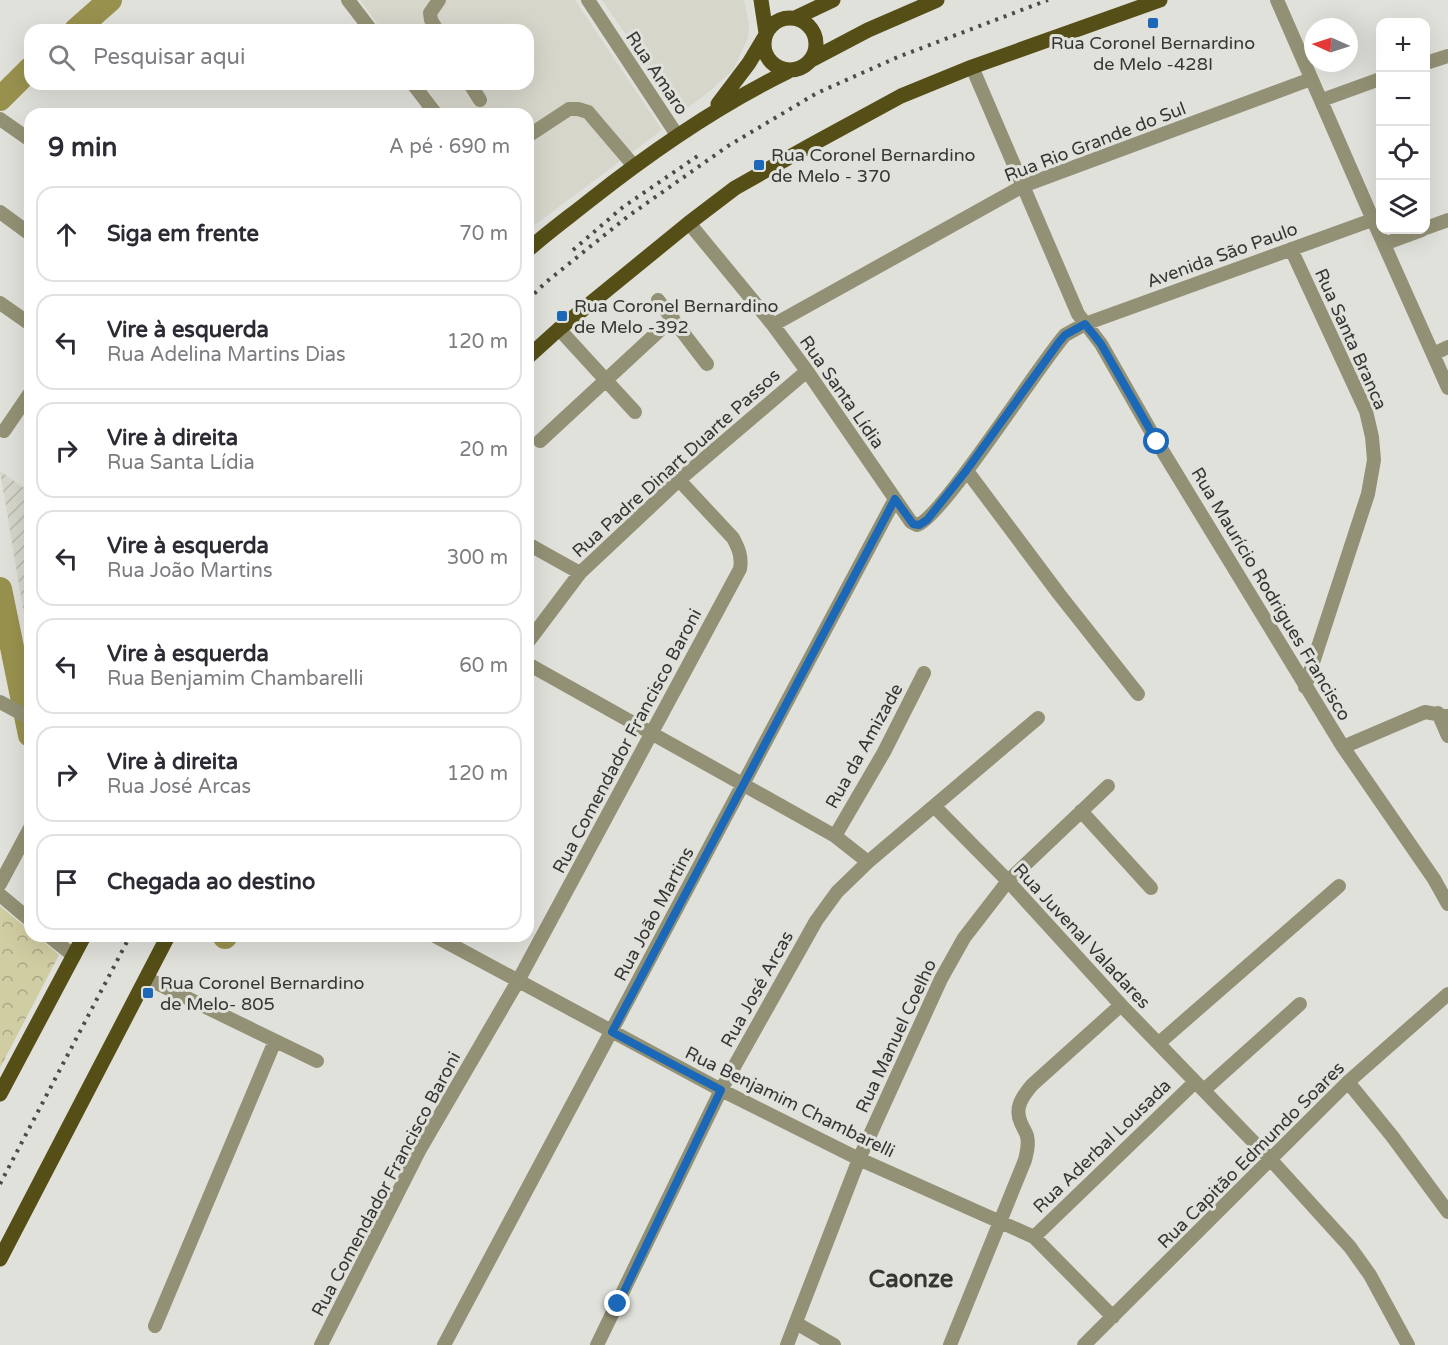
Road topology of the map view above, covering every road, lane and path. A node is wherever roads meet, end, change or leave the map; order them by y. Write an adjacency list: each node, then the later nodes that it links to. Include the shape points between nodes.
1 (348, 0): 11 (street)
2 (439, 0): 12 (street, via 430,13)
3 (588, 0): 29 (street, Rua Amaro)
4 (761, 0): 13 (main road)
5 (767, 0): 10 (main road)
6 (833, 0): 10 (main road)
7 (937, 0): 15 (main road)
8 (1160, 0): 17 (main road)
9 (1277, 0): 19 (street)
10 (792, 18): 13 (main road, via 776,22); 15 (main road, via 807,24 815,34)
11 (366, 24)
12 (433, 24)
13 (766, 35): 18 (main road, via 764,49 769,60 778,68); 26 (main road)
14 (1448, 56): 16 (street)
15 (812, 60): 18 (main road, via 802,68)
16 (1430, 61)
17 (972, 67): 32 (street, Rua Maurício Rodrigues Francisco); 36 (main road, via 901,96 811,145 735,188)
18 (789, 70): 26 (main road)
19 (1311, 79): 24 (street); 32 (street, Rua Rio Grande do Sul)
20 (1376, 80): 24 (street)
21 (418, 90): 25 (street)
22 (474, 90): 23 (street)
23 (480, 100)
24 (1322, 100): 34 (street)
25 (431, 108)
26 (713, 112): 29 (main road)
27 (0, 119): 30 (street)
28 (534, 132): 31 (street, via 569,109 588,112)
29 (677, 135): 31 (main road)
30 (24, 136)
31 (634, 166): 40 (main road)
32 (1023, 186): 47 (street, Rua Maurício Rodrigues Francisco, via 1073,305); 48 (street, Rua Rio Grande do Sul)
33 (0, 212): 38 (street)
34 (1372, 220): 41 (street); 42 (street, Avenida São Paulo)
35 (1448, 220): 37 (street)
36 (688, 222): 48 (street, Rua Santa Lídia); 49 (main road)
37 (1430, 227)
38 (24, 230)
39 (1411, 234): 41 (street)
40 (534, 240)
41 (1384, 244): 52 (street)
42 (1292, 249): 47 (street, Avenida São Paulo); 70 (street, Rua Santa Branca, via 1366,411 1374,460 1368,494)
43 (658, 300): 45 (street)
44 (0, 303): 46 (street)
45 (673, 318): 53 (street); 55 (street)
46 (24, 320)
47 (1085, 324): 61 (street, Avenida São Paulo, via 1059,342); 70 (street, Rua Maurício Rodrigues Francisco, via 1101,344)
48 (773, 325): 54 (street, Rua Santa Lídia)
49 (559, 328): 51 (main road); 55 (street)
50 (1448, 347): 52 (street)
51 (534, 351)
52 (1432, 354): 56 (street)
53 (707, 364)
54 (807, 371): 62 (street, Rua Padre Dinart Duarte Passos); 63 (street, Rua Santa Lídia)
55 (606, 380): 58 (street); 60 (street)
56 (1448, 388)
57 (24, 402): 59 (street)
58 (635, 412)
59 (4, 431)
60 (540, 441)
61 (966, 471): 64 (street, Avenida São Paulo); 71 (street)
62 (679, 480): 66 (street, Rua Padre Dinart Duarte Passos); 76 (street, Rua Comendador Francisco Baroni, via 734,538 741,561)
63 (895, 499): 64 (street, Rua Santa Lídia, via 911,522); 79 (street, Rua João Martins)
64 (919, 525)
65 (534, 547): 66 (street)
66 (579, 573): 67 (street, Rua Padre Dinart Duarte Passos)
67 (534, 634)
68 (534, 667): 76 (street)
69 (924, 674): 83 (street, Rua da Amizade)
70 (1305, 687): 78 (street, Rua Maurício Rodrigues Francisco)
71 (1138, 694)
72 (0, 702): 74 (street)
73 (1443, 714): 77 (street); 78 (street, via 1425,712)
74 (24, 715)
75 (1038, 718): 81 (street, Rua José Arcas)
76 (650, 734): 79 (street); 99 (street, Rua Comendador Francisco Baroni)
77 (1448, 736)
78 (1343, 747): 91 (street, Rua Maurício Rodrigues Francisco)
79 (744, 784): 83 (street); 103 (street, Rua João Martins)
80 (1108, 786): 82 (street, Rua Manuel Coelho)
81 (934, 806): 85 (street, Rua José Arcas); 86 (street, Rua Juvenal Valadares)
82 (1081, 811): 86 (street, Rua Manuel Coelho); 89 (street)
83 (835, 836): 85 (street)
84 (24, 839): 87 (street)
85 (868, 862): 109 (street, Rua José Arcas, via 837,892 816,921)
86 (1008, 881): 102 (street, Rua Juvenal Valadares); 111 (street, Rua Manuel Coelho, via 963,938 941,979)
87 (0, 884)
88 (1339, 886): 105 (street)
89 (1151, 888)
90 (0, 895): 92 (street)
91 (1448, 904)
92 (24, 915)
93 (57, 942): 97 (street)
94 (81, 942): 97 (main road)
95 (165, 942): 98 (main road)
96 (446, 942): 99 (street, Rua Benjamim Chambarelli)
97 (74, 956): 110 (main road)
98 (146, 978): 104 (street); 116 (main road)
99 (518, 981): 103 (street, Rua Benjamim Chambarelli); 120 (street, Rua Comendador Francisco Baroni, via 419,1151)
100 (1448, 994): 107 (street, Rua Capitão Edmundo Soares)
101 (1300, 1004): 108 (street)
102 (1121, 1005): 105 (street, Rua Juvenal Valadares); 114 (street, via 1022,1097 1018,1118 1028,1145)
103 (612, 1032): 109 (street, Rua Benjamim Chambarelli); 121 (street, Rua João Martins)
104 (275, 1041): 106 (street); 119 (street)
105 (1159, 1043): 108 (street, Rua Juvenal Valadares)
106 (317, 1061)
107 (1348, 1082): 112 (street, Rua Capitão Edmundo Soares); 113 (street)
108 (1199, 1086): 112 (street, Rua Juvenal Valadares); 115 (street, Rua Aderbal Lousada)
109 (721, 1090): 111 (street, Rua Benjamim Chambarelli); 122 (street, Rua José Arcas)
110 (0, 1094)
111 (860, 1159): 114 (street, Rua Benjamim Chambarelli); 118 (street, Rua Manuel Coelho)
112 (1271, 1160): 117 (street, Rua Capitão Edmundo Soares); 127 (street, Rua Juvenal Valadares, via 1350,1247)
113 (1448, 1212)
114 (1000, 1221): 115 (street, Rua Benjamim Chambarelli); 125 (street)
115 (1034, 1237): 117 (street, Rua Benjamim Chambarelli)
116 (0, 1259)
117 (1113, 1317): 126 (street, Rua Capitão Edmundo Soares)
118 (796, 1323): 123 (street, Rua Manuel Coelho); 124 (street)
119 (155, 1326)
120 (321, 1345)
121 (444, 1345)
122 (597, 1345)
123 (787, 1345)
124 (834, 1345)
125 (950, 1345)
126 (1084, 1345)
127 (1408, 1345)

